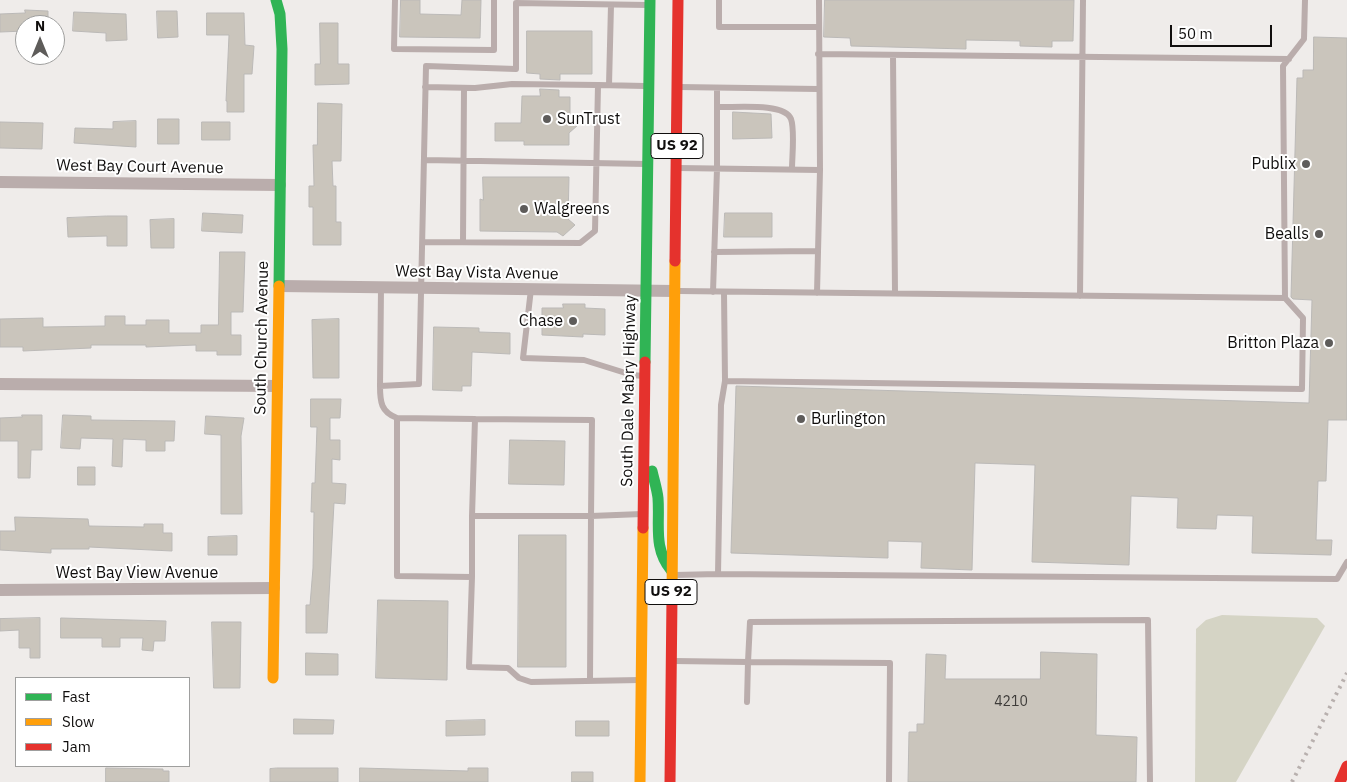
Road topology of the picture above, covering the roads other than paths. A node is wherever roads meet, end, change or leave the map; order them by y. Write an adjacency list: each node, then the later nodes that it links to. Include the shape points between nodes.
1 (276, 0): 34 (main road, South Church Avenue, via 282,49)
2 (395, 0): 3 (lane, via 394,49 494,50)
3 (494, 0)
4 (678, 0): 20 (main road, US 92)
5 (719, 0): 11 (lane, via 719,27)
6 (819, 0): 11 (lane)
7 (1083, 0): 14 (lane)
8 (1305, 0): 15 (lane, via 1304,38)
9 (650, 2): 10 (lane); 18 (main road, South Dale Mabry Highway / US 92)
10 (608, 3): 17 (lane); 19 (lane, via 516,3 516,69 426,66)
11 (818, 27): 12 (lane)
12 (818, 54): 13 (lane); 23 (lane)
13 (894, 55): 14 (lane); 48 (lane)
14 (1083, 57): 15 (lane); 49 (lane)
15 (1289, 59): 50 (lane, via 1283,66)
16 (598, 85): 17 (lane); 21 (lane, via 512,84); 27 (lane)
17 (609, 85): 18 (lane)
18 (648, 86): 28 (main road, South Dale Mabry Highway / US 92)
19 (425, 87): 21 (lane); 25 (lane)
20 (677, 87): 22 (lane); 29 (main road, US 92)
21 (464, 88): 26 (lane)
22 (717, 88): 23 (lane); 24 (lane)
23 (818, 89): 32 (lane)
24 (717, 108): 30 (lane); 31 (lane, via 775,108 787,113 792,122)
25 (424, 160): 26 (lane); 35 (lane)
26 (464, 161): 27 (lane); 36 (lane)
27 (596, 163): 28 (lane); 36 (lane, via 595,231 580,243)
28 (648, 164): 43 (main road, South Dale Mabry Highway / US 92)
29 (676, 168): 30 (lane); 44 (main road, US 92)
30 (717, 169): 31 (lane); 38 (lane)
31 (792, 169): 32 (lane)
32 (820, 170): 37 (lane)
33 (0, 182): 34 (street, West Bay Court Avenue)
34 (280, 185): 39 (main road, South Church Avenue)
35 (423, 242): 36 (lane); 41 (lane)
36 (463, 242)
37 (817, 251): 38 (lane); 47 (lane)
38 (714, 252): 45 (lane)
39 (280, 286): 40 (street, West Bay Vista Avenue); 54 (main road, South Church Avenue)
40 (381, 288): 41 (street, West Bay Vista Avenue); 55 (lane)
41 (423, 288): 42 (street, West Bay Vista Avenue); 55 (lane, via 419,384)
42 (531, 289): 43 (street, West Bay Vista Avenue); 51 (lane, via 523,358 584,360)
43 (646, 291): 44 (street, West Bay Vista Avenue); 51 (main road, South Dale Mabry Highway / US 92)
44 (675, 292): 45 (lane); 63 (main road, US 92)
45 (712, 292): 46 (lane)
46 (724, 292): 47 (lane); 52 (lane)
47 (817, 293): 48 (lane)
48 (895, 294): 49 (lane)
49 (1080, 296): 50 (lane)
50 (1285, 298): 52 (lane, via 1303,318 1302,390)
51 (645, 376): 58 (main road, South Dale Mabry Highway / US 92)
52 (725, 381): 64 (lane, via 721,405)
53 (0, 384): 54 (street)
54 (278, 386): 66 (main road, South Church Avenue)
55 (380, 386): 56 (lane, via 380,403 388,415)
56 (397, 418): 57 (lane); 65 (lane, via 397,576)
57 (475, 419): 60 (lane); 61 (lane, via 592,420)
58 (644, 440): 59 (main road, South Dale Mabry Highway / US 92); 63 (main road, via 658,496 658,546)
59 (643, 514): 61 (lane); 71 (main road, South Dale Mabry Highway / US 92)
60 (472, 516): 61 (lane); 65 (lane)
61 (591, 516): 72 (lane)
62 (1347, 562): 64 (lane, via 1337,579)
63 (671, 573): 64 (lane); 68 (main road, US 92)
64 (718, 574)
65 (472, 577): 72 (lane, via 468,667 508,668 519,678 531,682)
66 (274, 588): 67 (street, West Bay View Avenue); 70 (main road, South Church Avenue)
67 (0, 590)
68 (670, 661): 69 (lane); 76 (main road, US 92)
69 (748, 662): 73 (lane); 77 (lane, via 890,663); 78 (lane, via 750,622 1148,620)
70 (273, 678)
71 (641, 680): 72 (lane); 75 (main road, South Dale Mabry Highway / US 92)
72 (590, 681)
73 (747, 702)
74 (1347, 766): 79 (main road)
75 (640, 782)
76 (670, 782)
77 (889, 782)
78 (1150, 782)
79 (1340, 782)

